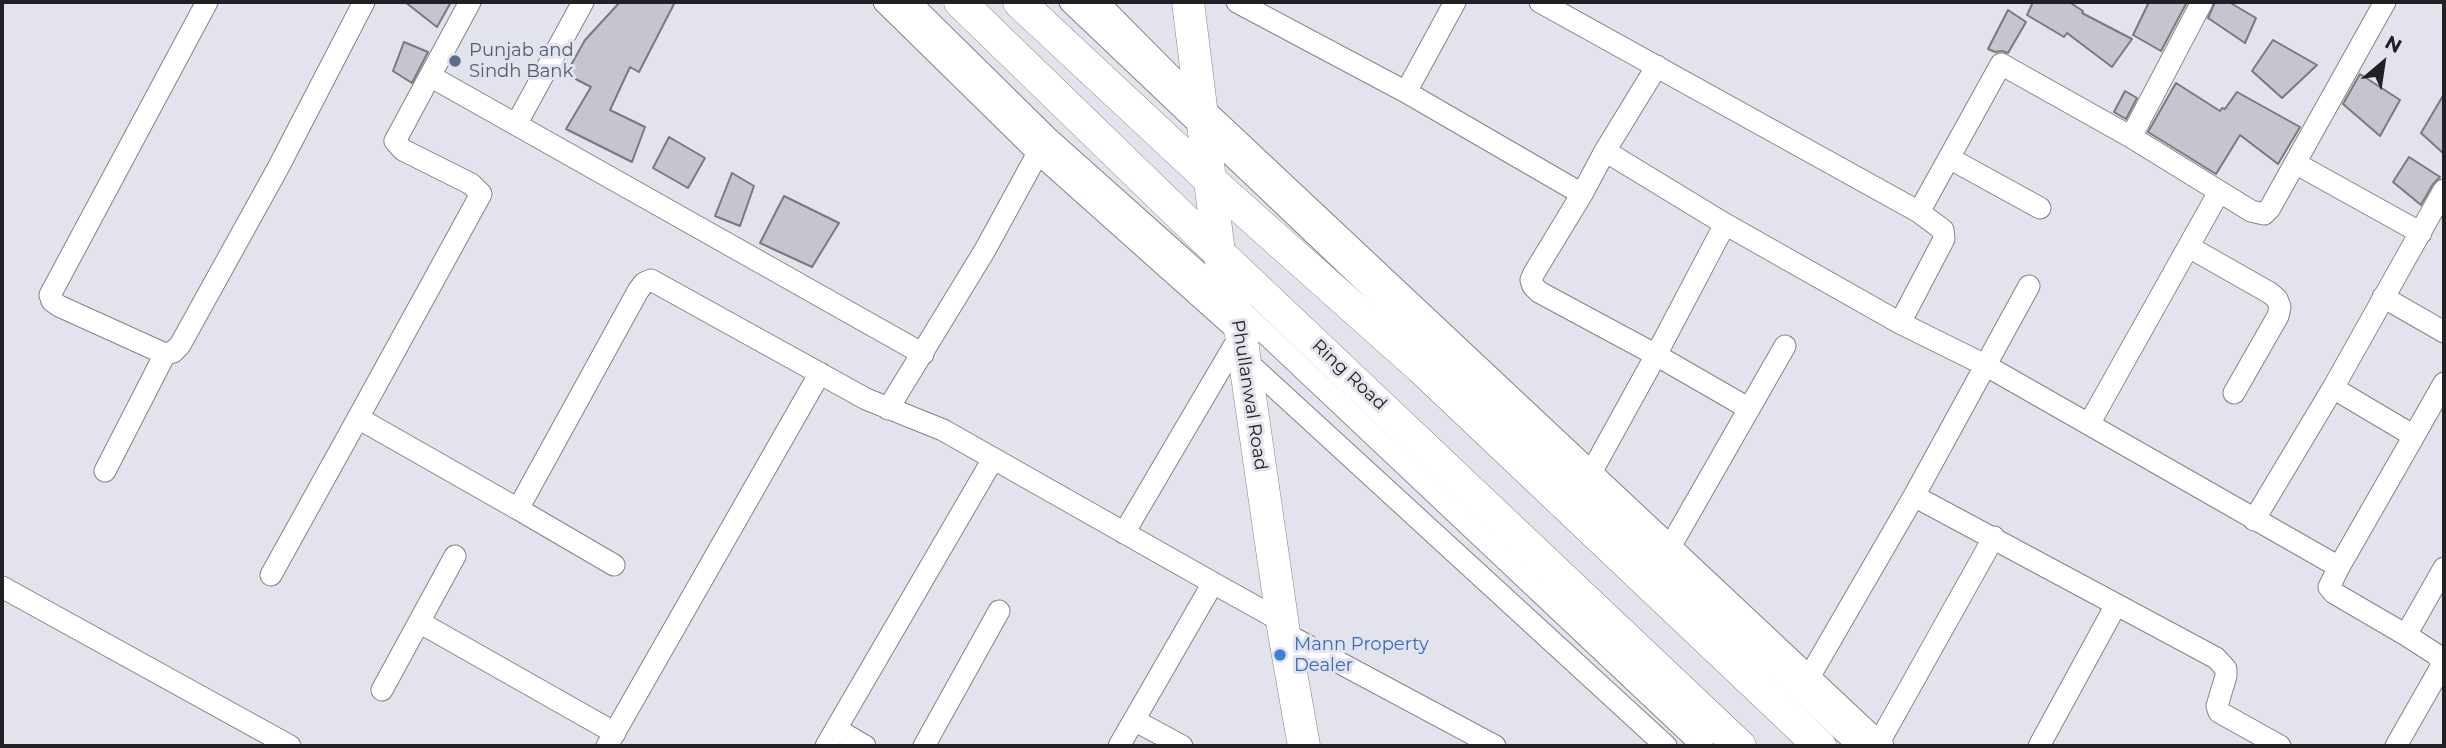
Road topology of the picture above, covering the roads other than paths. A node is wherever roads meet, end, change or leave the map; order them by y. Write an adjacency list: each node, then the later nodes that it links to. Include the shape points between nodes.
1 (207, 2): 43 (street, via 50,295 59,306)
2 (364, 2): 43 (street, via 180,345)
3 (470, 2): 17 (street)
4 (583, 2): 20 (street)
5 (960, 2): 35 (street, Ring Road)
6 (1019, 2): 26 (street)
7 (1070, 2): 19 (street)
8 (1098, 2): 19 (street)
9 (1188, 2): 19 (street, Phullanwal Road)
10 (1237, 2): 18 (street)
11 (1455, 2): 18 (street)
12 (1540, 2): 16 (street)
13 (2202, 2): 21 (street)
14 (2385, 2): 25 (street)
15 (899, 5): 22 (street)
16 (1657, 66): 23 (street); 31 (street)
17 (430, 76): 20 (street); 53 (street, via 395,142 481,194)
18 (1406, 92): 29 (street)
19 (1202, 118): 26 (street, Phullanwal Road); 58 (street); 78 (street, via 1566,473)
20 (517, 123): 44 (street)
21 (2131, 137): 24 (street, via 2001,64); 28 (street)
22 (1042, 145): 38 (street); 42 (street); 44 (street)
23 (1605, 151): 29 (street); 32 (street)
24 (1949, 158): 30 (street); 31 (street)
25 (2295, 163): 28 (street, via 2264,214 2250,211); 33 (street)
26 (1210, 180): 35 (street, Phullanwal Road); 96 (street, via 1421,368)
27 (2444, 190): 33 (street)
28 (2220, 192): 34 (street)
29 (1582, 194): 45 (street, via 1534,273 1532,286)
30 (2040, 208)
31 (1919, 212): 39 (street, via 1943,230 1944,239)
32 (1725, 224): 39 (street); 45 (street)
33 (2431, 227): 37 (street)
34 (2189, 247): 50 (street, via 2270,293 2280,307); 54 (street)
35 (1219, 253): 38 (street, Phullanwal Road); 95 (street, Ring Road)
36 (2029, 286): 46 (street)
37 (2383, 298): 40 (street); 49 (street)
38 (1233, 303): 42 (street, Phullanwal Road); 80 (street)
39 (1900, 323): 46 (street)
40 (2444, 332)
41 (1785, 346): 51 (street)
42 (1243, 347): 62 (street); 75 (street, Phullanwal Road); 83 (street)
43 (165, 354): 57 (street)
44 (923, 354): 52 (street)
45 (1656, 355): 51 (street); 58 (street)
46 (1985, 365): 54 (street); 59 (street)
47 (820, 373): 52 (street); 60 (street, via 651,280 643,283); 84 (street)
48 (2444, 383): 55 (street)
49 (2333, 388): 55 (street); 61 (street)
50 (2234, 393)
51 (1748, 408): 64 (street)
52 (888, 409): 56 (street, via 943,430)
53 (358, 418): 60 (street); 69 (street)
54 (2089, 424): 61 (street)
55 (2414, 436): 67 (street)
56 (993, 459): 62 (street); 82 (street)
57 (105, 471)
58 (1592, 471): 64 (street)
59 (1914, 496): 63 (street); 78 (street)
60 (518, 509): 66 (street)
61 (2255, 520): 67 (street)
62 (1125, 533): 70 (street)
63 (1994, 537): 72 (street); 85 (street)
64 (1670, 547): 78 (street)
65 (455, 556): 74 (street)
66 (614, 565)
67 (2339, 567): 76 (street, via 2329,587 2334,593)
68 (2444, 568): 76 (street)
69 (271, 575)
70 (1213, 583): 75 (street); 81 (street)
71 (2, 587): 86 (street)
72 (2116, 605): 97 (street); 98 (street, via 2222,662 2226,676 2219,712)
73 (999, 611): 88 (street)
74 (419, 622): 79 (street); 84 (street)
75 (1284, 627): 91 (street, Phullanwal Road); 92 (street)
76 (2406, 635): 77 (street, via 2437,655)
77 (2441, 673): 99 (street)
78 (1805, 684): 85 (street)
79 (382, 690)
80 (1660, 705): 83 (street); 94 (street)
81 (1134, 720): 89 (street); 90 (street)
82 (831, 737): 87 (street)
83 (1642, 738): 93 (street)
84 (611, 739)
85 (1875, 745)
86 (289, 746)
87 (865, 746)
88 (924, 746)
89 (1119, 746)
90 (1182, 746)
91 (1304, 746)
92 (1495, 746)
93 (1666, 746)
94 (1703, 746)
95 (1740, 746)
96 (1820, 746)
97 (2039, 746)
98 (2280, 746)
99 (2396, 746)

